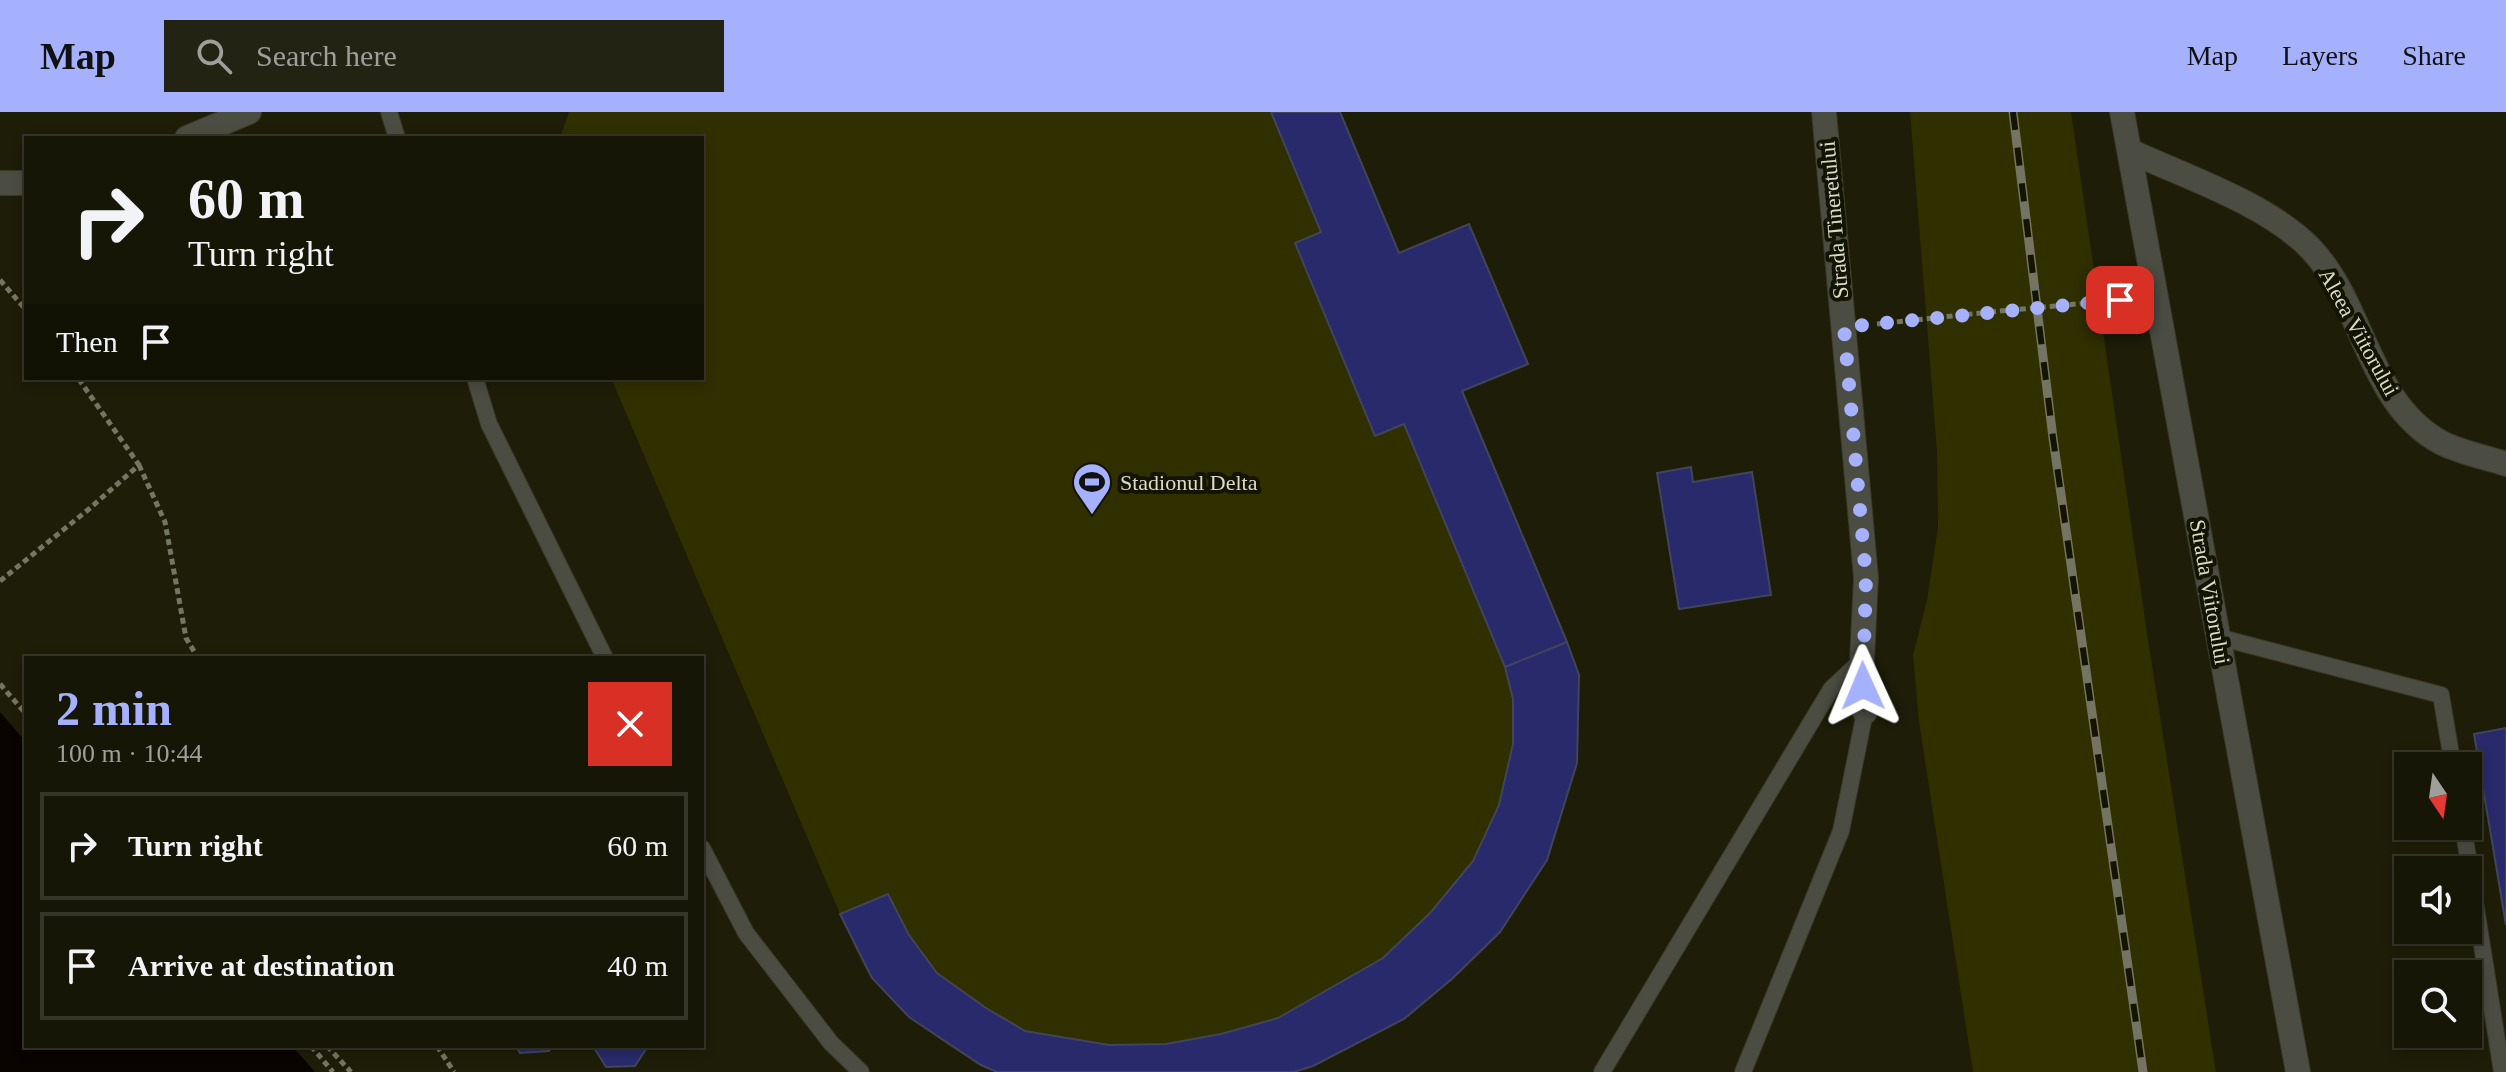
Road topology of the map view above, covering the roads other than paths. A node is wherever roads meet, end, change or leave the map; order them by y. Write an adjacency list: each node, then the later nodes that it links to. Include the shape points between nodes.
1 (249, 112): 5 (street)
2 (389, 112): 6 (lane)
3 (1824, 112): 14 (street, Strada Tineretului, via 1866,578)
4 (2122, 112): 7 (street, Strada Viitorului)
5 (192, 136)
6 (396, 136)
7 (2130, 151): 11 (street, Aleea Viitorului, via 2262,212 2310,248 2338,284 2386,387 2418,426 2443,443); 12 (street, Strada Viitorului)
8 (0, 183): 9 (street)
9 (24, 183)
10 (476, 380): 13 (lane, via 489,424)
11 (2506, 464)
12 (2218, 637): 16 (lane, via 2441,695); 22 (street, Strada Viitorului)
13 (604, 656)
14 (1862, 660): 15 (street, Strada Tineretului); 20 (lane, via 1831,689)
15 (1865, 712): 21 (lane, via 1841,831)
16 (2451, 752)
17 (2465, 840): 23 (lane)
18 (704, 852): 19 (lane, via 746,933 831,1043)
19 (861, 1072)
20 (1602, 1072)
21 (1743, 1072)
22 (2298, 1072)
23 (2502, 1072)

